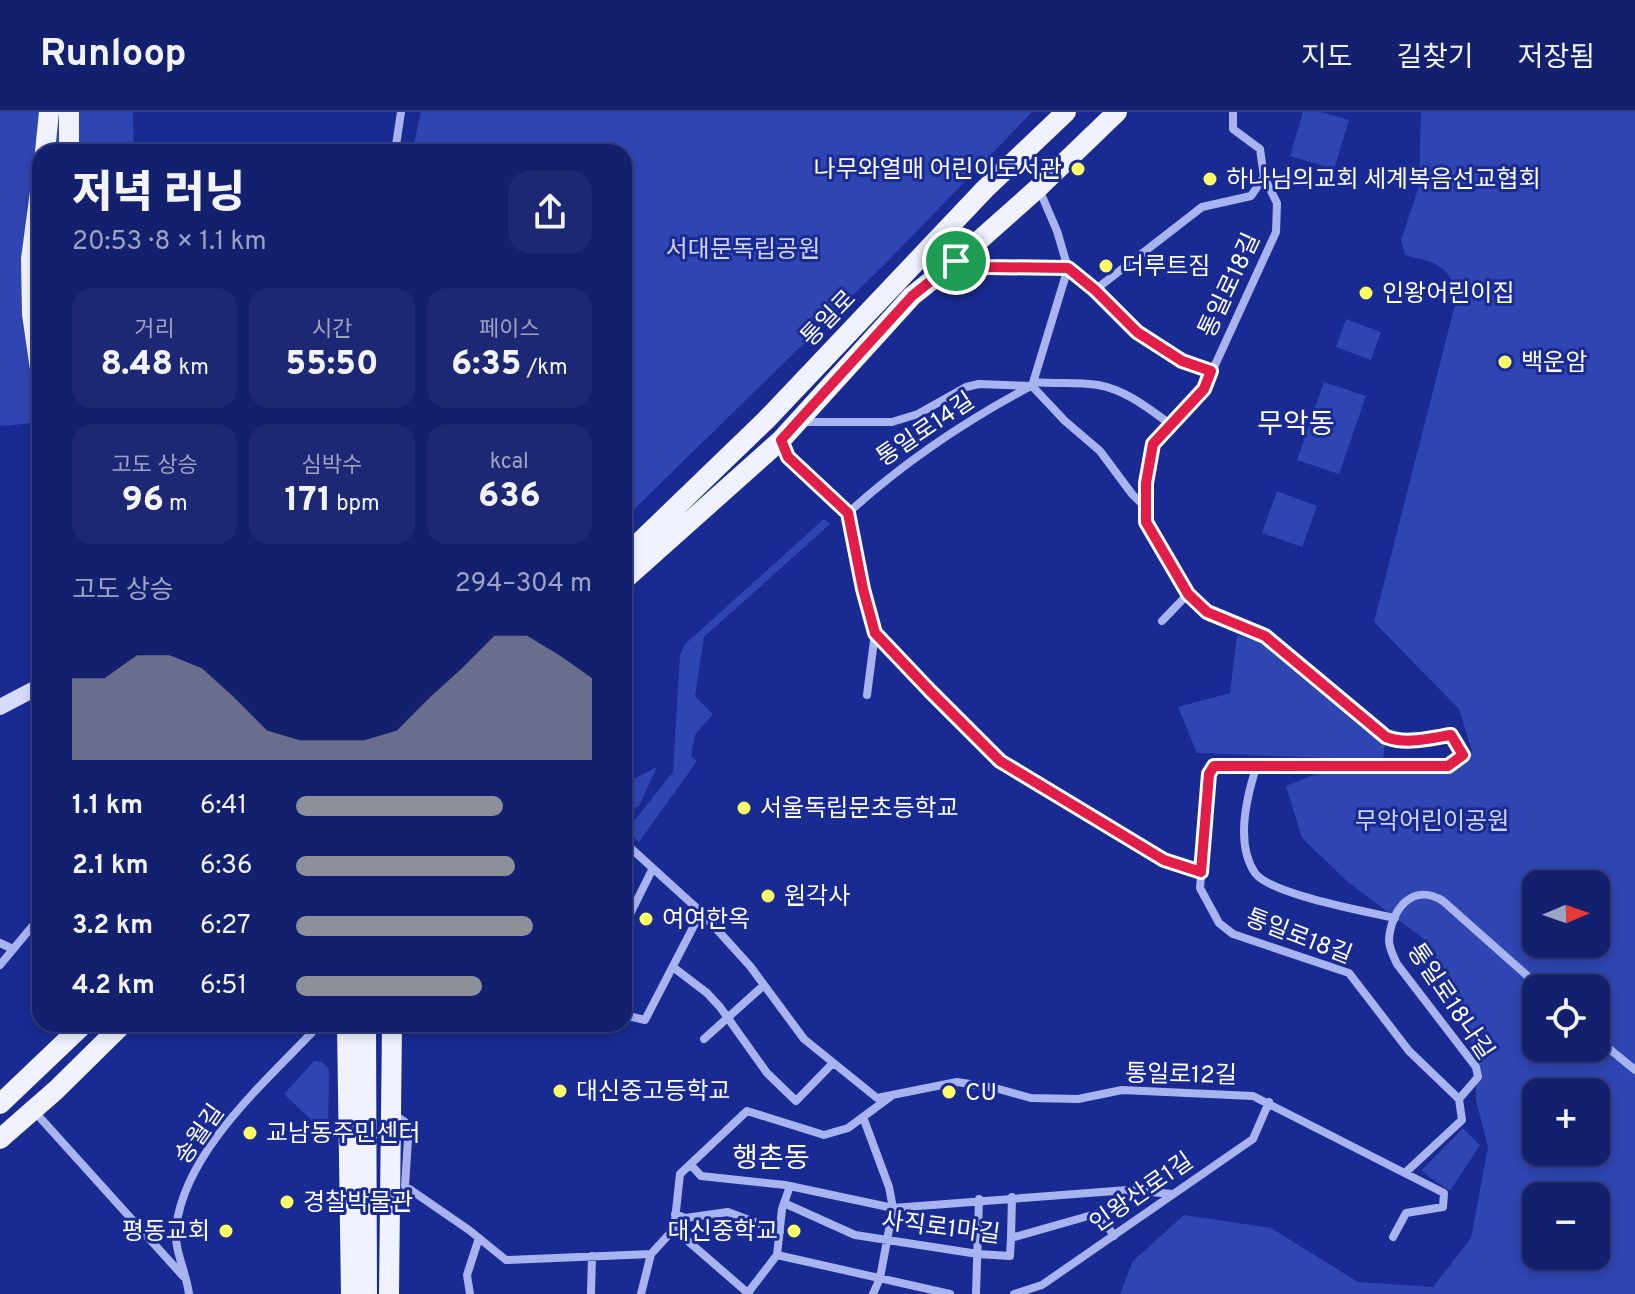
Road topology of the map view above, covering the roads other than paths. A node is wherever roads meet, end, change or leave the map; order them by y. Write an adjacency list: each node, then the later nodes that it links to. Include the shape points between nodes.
1 (69, 112): 8 (main road)
2 (401, 112): 9 (street)
3 (1066, 112): 19 (main road, 통일로, via 985,189)
4 (1117, 112): 11 (main road, 통일로)
5 (1233, 112): 10 (street, 통일로18길, via 1233,129 1260,149)
6 (49, 118): 7 (main road)
7 (59, 144)
8 (62, 144)
9 (396, 144)
10 (1264, 177): 15 (street, via 1251,196 1202,207); 17 (street, 통일로18길, via 1277,203 1276,232)
11 (1038, 188): 13 (main road, 통일로); 14 (street)
12 (32, 252): 16 (main road)
13 (956, 261): 14 (street, via 986,267); 20 (main road, 통일로, via 912,296)
14 (1068, 268): 15 (street); 18 (street)
15 (1095, 290): 17 (street, via 1137,332 1182,361)
16 (32, 314)
17 (1211, 371): 21 (street, 통일로18길, via 1204,389)
18 (1033, 384): 20 (street, 통일로14길, via 966,387 892,422); 21 (street, 통일로14길, via 1098,385 1142,403); 23 (street, via 1100,451); 24 (street, 통일로14길, via 919,455)
19 (766, 420): 22 (main road); 25 (main road, 통일로)
20 (798, 422): 22 (main road, 통일로)
21 (1170, 424): 23 (street, 통일로18길, via 1153,444)
22 (781, 440): 24 (street, via 788,457); 26 (main road, 통일로)
23 (1146, 508): 27 (street, 통일로18길, via 1146,522)
24 (848, 513): 29 (street)
25 (632, 549)
26 (632, 573)
27 (1188, 594): 28 (street); 33 (street, 통일로18길, via 1207,612 1265,636 1386,737 1421,740 1451,735 1463,755 1448,766)
28 (1162, 621)
29 (875, 633): 31 (street); 36 (street, via 1000,761 1164,860)
30 (32, 690): 32 (main road)
31 (867, 695)
32 (0, 707)
33 (1257, 765): 36 (street, 통일로18길, via 1214,766 1209,774); 39 (street, 통일로18나길, via 1244,827 1255,873 1301,896)
34 (632, 849): 35 (street)
35 (653, 868): 37 (street); 38 (street)
36 (1201, 872): 63 (street, 통일로18길, via 1200,888 1219,923 1247,940 1349,973 1409,1051)
37 (632, 910)
38 (701, 912): 44 (street); 46 (street)
39 (1395, 918): 45 (street, 통일로18나길, via 1407,900 1432,894); 63 (street, 통일로18나길, via 1389,941 1397,964 1476,1067 1478,1077)
40 (32, 926): 42 (street)
41 (0, 943): 42 (street)
42 (13, 949): 43 (street)
43 (0, 965)
44 (673, 967): 47 (street, via 645,1020); 48 (street, via 707,993)
45 (1525, 974)
46 (764, 985): 48 (street); 59 (street, via 804,1039)
47 (632, 1017)
48 (728, 1018): 57 (street); 59 (street, via 767,1073 796,1101)
49 (76, 1032): 62 (main road)
50 (115, 1032): 66 (main road)
51 (313, 1032): 90 (street, 송월길, via 211,1143 192,1172 176,1225)
52 (348, 1032): 91 (main road)
53 (368, 1032): 65 (main road)
54 (379, 1032): 65 (main road)
55 (391, 1032): 65 (main road)
56 (398, 1032): 65 (street)
57 (704, 1039)
58 (1610, 1049): 60 (street)
59 (833, 1063): 61 (street, via 877,1098)
60 (1635, 1070)
61 (893, 1095): 64 (street, 통일로12길, via 957,1082 1031,1098 1078,1099 1122,1090 1253,1096); 67 (street)
62 (8, 1097): 66 (main road)
63 (1459, 1099): 70 (street, via 1462,1120)
64 (1269, 1102): 70 (street, 통일로12길); 72 (street, 인왕산로1길, via 1253,1139)
65 (383, 1106): 82 (street, via 405,1122 405,1186); 91 (main road); 94 (main road)
66 (33, 1111): 68 (main road); 90 (street)
67 (863, 1117): 69 (street, via 824,1135 747,1111); 76 (street)
68 (0, 1139)
69 (691, 1165): 71 (street, via 701,1176); 77 (street, via 680,1174)
70 (1406, 1172): 81 (street, 통일로12길, via 1444,1193 1443,1207 1406,1213)
71 (790, 1186): 75 (street); 76 (street)
72 (1173, 1194): 73 (street, via 1128,1190); 80 (street, 인왕산로1길)
73 (1012, 1197): 74 (street); 83 (street)
74 (979, 1199): 76 (street); 86 (street)
75 (784, 1203): 79 (street); 84 (street, 사직로1마길, via 855,1235)
76 (893, 1208): 84 (street)
77 (675, 1214): 78 (street); 79 (street, via 685,1218 728,1212)
78 (674, 1229): 85 (street); 92 (street)
79 (780, 1232): 87 (street)
80 (1114, 1236): 83 (street, 사직로1마길, via 1099,1213); 101 (street, 인왕산로1길, via 1042,1285)
81 (1393, 1237)
82 (479, 1238): 88 (street, via 506,1260); 95 (street, via 467,1275)
83 (1011, 1238): 86 (street, 사직로1마길, via 1010,1256)
84 (885, 1242): 86 (street, 사직로1마길); 89 (street)
85 (651, 1254): 88 (street); 97 (street)
86 (978, 1254): 100 (street)
87 (777, 1255): 89 (street); 92 (street)
88 (592, 1256): 96 (street)
89 (880, 1278): 98 (street); 99 (street)
90 (187, 1281): 93 (street, 송월길)
91 (370, 1289)
92 (748, 1293)
93 (189, 1294)
94 (389, 1294)
95 (470, 1294)
96 (591, 1294)
97 (641, 1294)
98 (873, 1294)
99 (950, 1294)
100 (976, 1294)
101 (1014, 1294)

